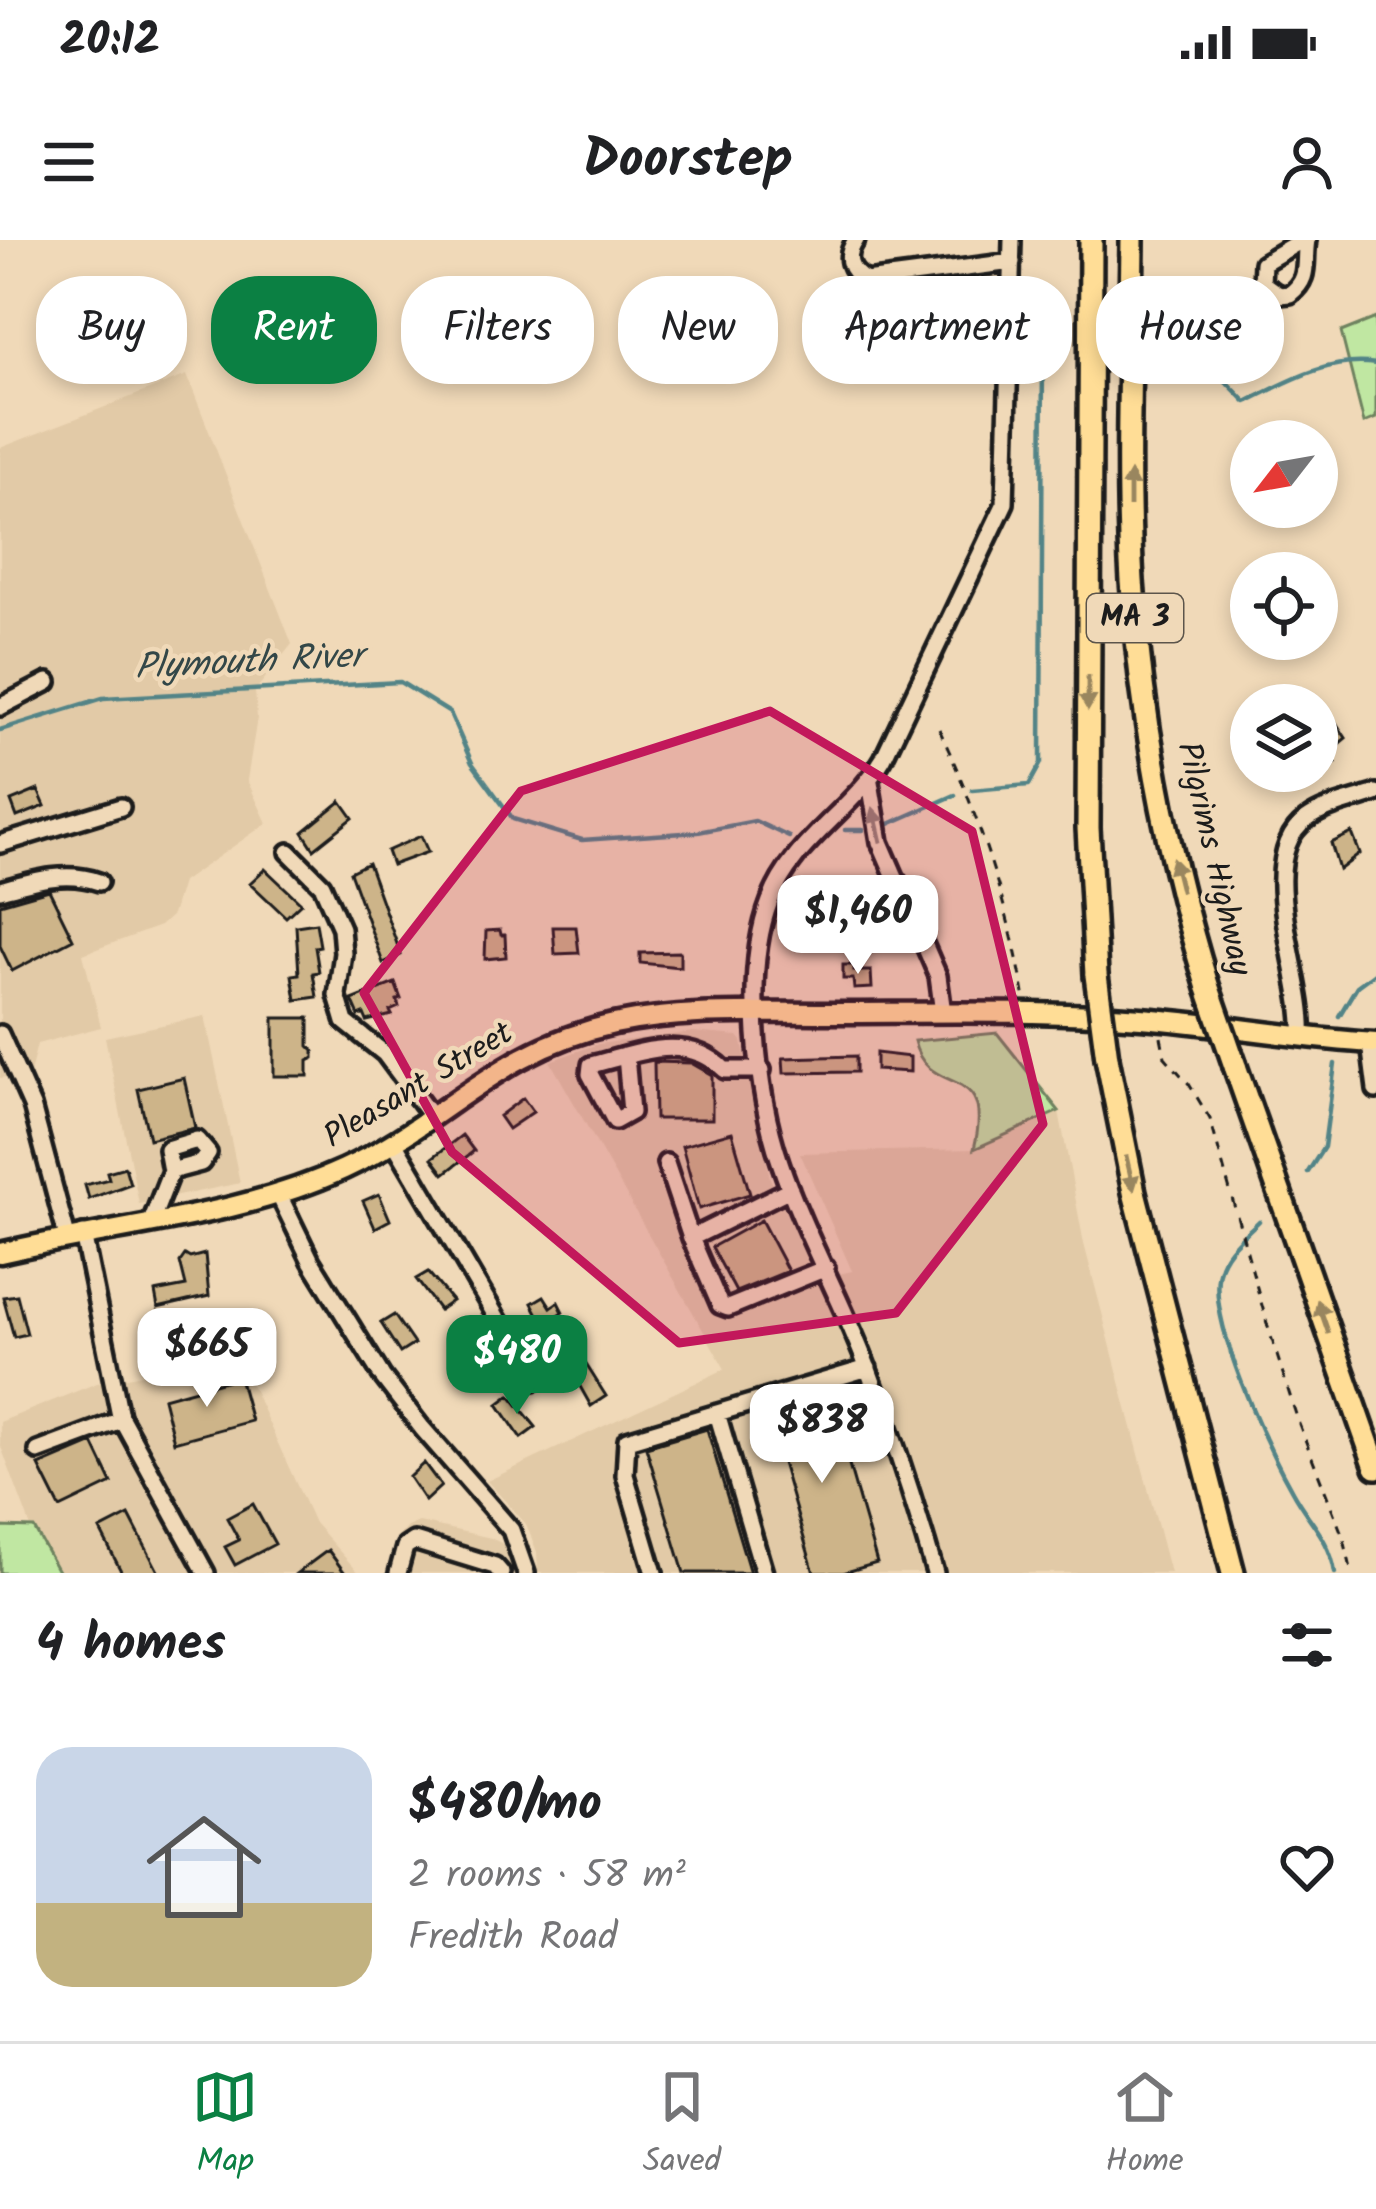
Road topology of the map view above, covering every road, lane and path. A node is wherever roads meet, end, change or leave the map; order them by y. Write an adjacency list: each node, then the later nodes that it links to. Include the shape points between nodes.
1 (856, 240): 5 (street, via 849,264 866,281)
2 (1012, 240): 5 (street)
3 (1091, 240): 50 (highway, MA 3, one-way to 50, bridge, via 1088,829 1096,975 1134,1192)
4 (1132, 240): 42 (highway, Pilgrims Highway / MA 3, one-way to 4, bridge, via 1208,988 1162,811 1135,624)
5 (1012, 262): 9 (street, via 1005,503)
6 (48, 682): 7 (street)
7 (0, 707)
8 (939, 729): 18 (path, via 1006,920)
9 (870, 782): 16 (street, via 799,853 771,897 757,951); 17 (street, one-way to 9, via 938,976 880,842)
10 (1376, 794): 21 (street, via 1305,821 1282,853)
11 (122, 807): 12 (street)
12 (0, 844)
13 (289, 852): 26 (street, via 322,885 341,928 337,995 345,1022 385,1054)
14 (99, 881): 15 (street, via 47,877)
15 (0, 890)
16 (755, 1013): 17 (main road, Pleasant Street); 24 (street); 26 (main road, Pleasant Street, via 585,1031 518,1057)
17 (944, 1013): 18 (main road, Pleasant Street)
18 (1026, 1014): 19 (main road, Pleasant Street)
19 (1162, 1020): 21 (main road, Pleasant Street); 51 (path, via 1162,1052 1210,1120 1294,1409)
20 (0, 1034): 33 (street)
21 (1302, 1036): 22 (main road, Pleasant Street)
22 (1373, 1043): 25 (street)
23 (626, 1056): 24 (street, via 690,1047 725,1070)
24 (762, 1070): 30 (street)
25 (1376, 1090)
26 (431, 1116): 27 (main road, Pleasant Street)
27 (394, 1142): 31 (main road, Pleasant Street); 38 (street)
28 (666, 1162): 34 (street)
29 (171, 1171): 32 (street)
30 (790, 1189): 34 (street); 36 (street)
31 (278, 1193): 32 (main road, Pleasant Street); 46 (street, via 382,1376 511,1530)
32 (151, 1222): 33 (main road, Pleasant Street)
33 (75, 1236): 35 (main road, Pleasant Street); 40 (street)
34 (691, 1238): 36 (street, via 728,1308)
35 (0, 1253)
36 (826, 1268): 37 (street)
37 (868, 1368): 39 (street); 49 (street)
38 (534, 1382)
39 (717, 1413): 47 (street, via 627,1440 626,1475); 48 (street)
40 (122, 1420): 41 (street); 43 (street)
41 (38, 1451)
42 (1376, 1467)
43 (206, 1573)
44 (398, 1573): 45 (street, via 414,1541)
45 (501, 1573)
46 (526, 1573)
47 (655, 1573)
48 (764, 1573)
49 (935, 1573)
50 (1233, 1573)
51 (1352, 1573)

